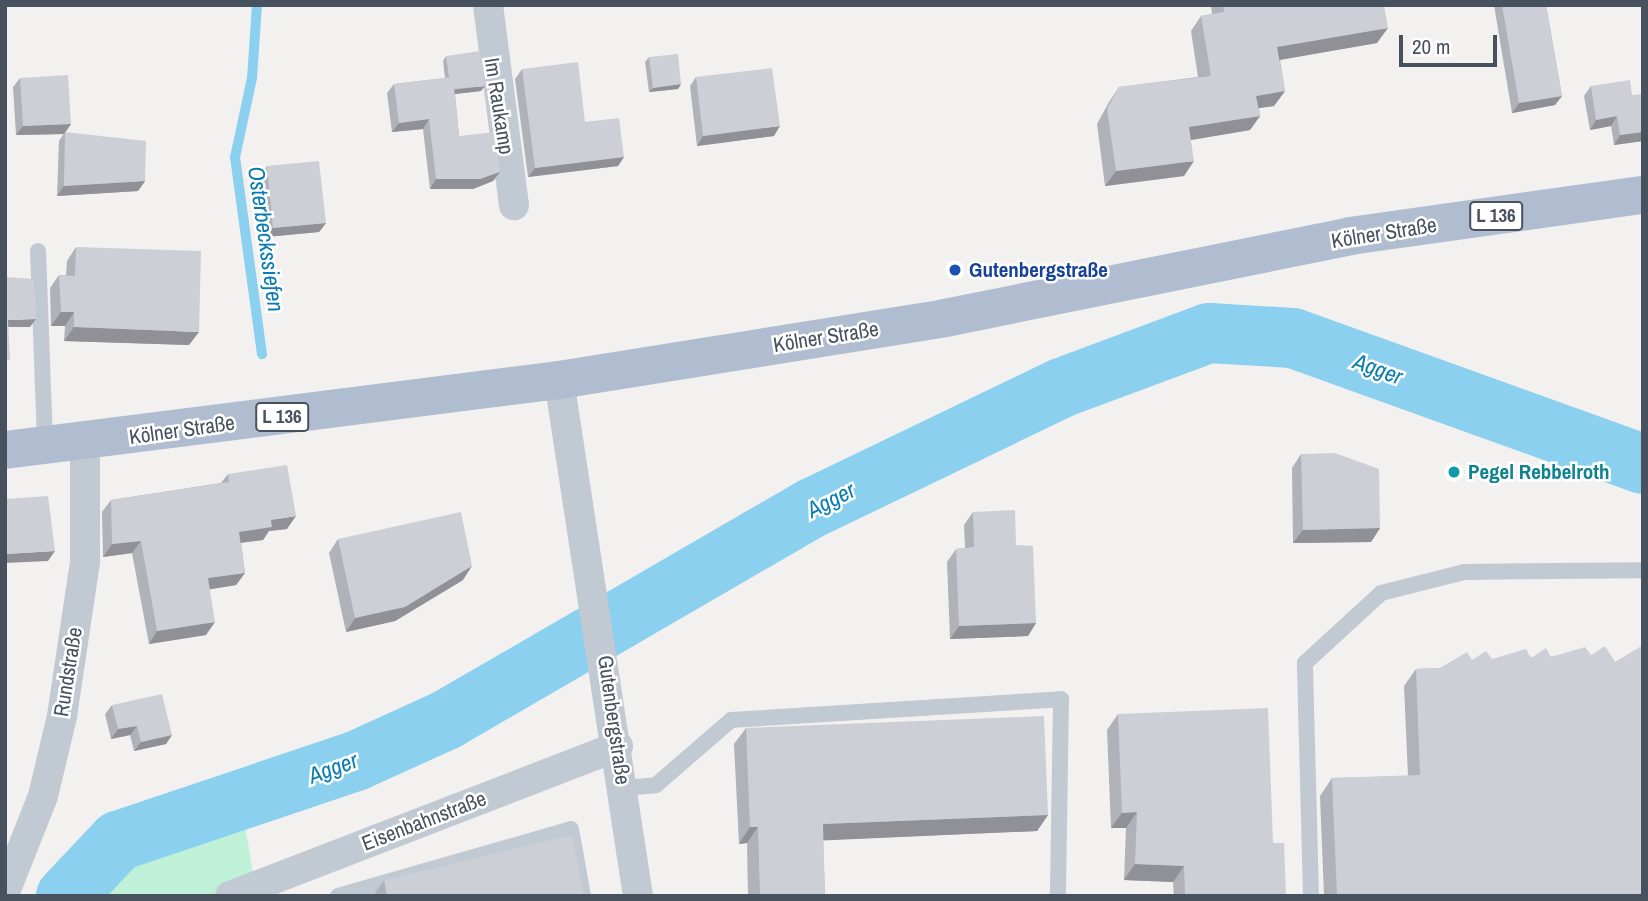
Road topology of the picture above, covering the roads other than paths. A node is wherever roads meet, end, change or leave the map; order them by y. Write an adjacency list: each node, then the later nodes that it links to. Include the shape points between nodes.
1 (488, 5): 3 (street, Im Raukamp)
2 (1643, 195): 5 (main road, Kölner Straße / L 136, via 1350,236 945,318)
3 (514, 205)
4 (38, 251): 7 (lane)
5 (559, 380): 6 (main road, Kölner Straße / L 136); 10 (street, Gutenbergstraße, via 589,541)
6 (85, 443): 7 (main road, Kölner Straße / L 136); 12 (street, Rundstraße, via 85,562 62,716 43,796)
7 (45, 446): 8 (main road, Kölner Straße / L 136)
8 (5, 450)
9 (1643, 570): 18 (lane, via 1464,572 1381,593 1305,663)
10 (618, 746): 11 (street, Gutenbergstraße); 13 (street, Eisenbahnstraße)
11 (624, 788): 16 (street, Gutenbergstraße); 17 (lane, via 656,785 731,720 1061,699)
12 (5, 892)
13 (230, 896)
14 (338, 896): 15 (lane, via 571,829)
15 (583, 896)
16 (638, 896)
17 (1058, 896)
18 (1311, 896)

